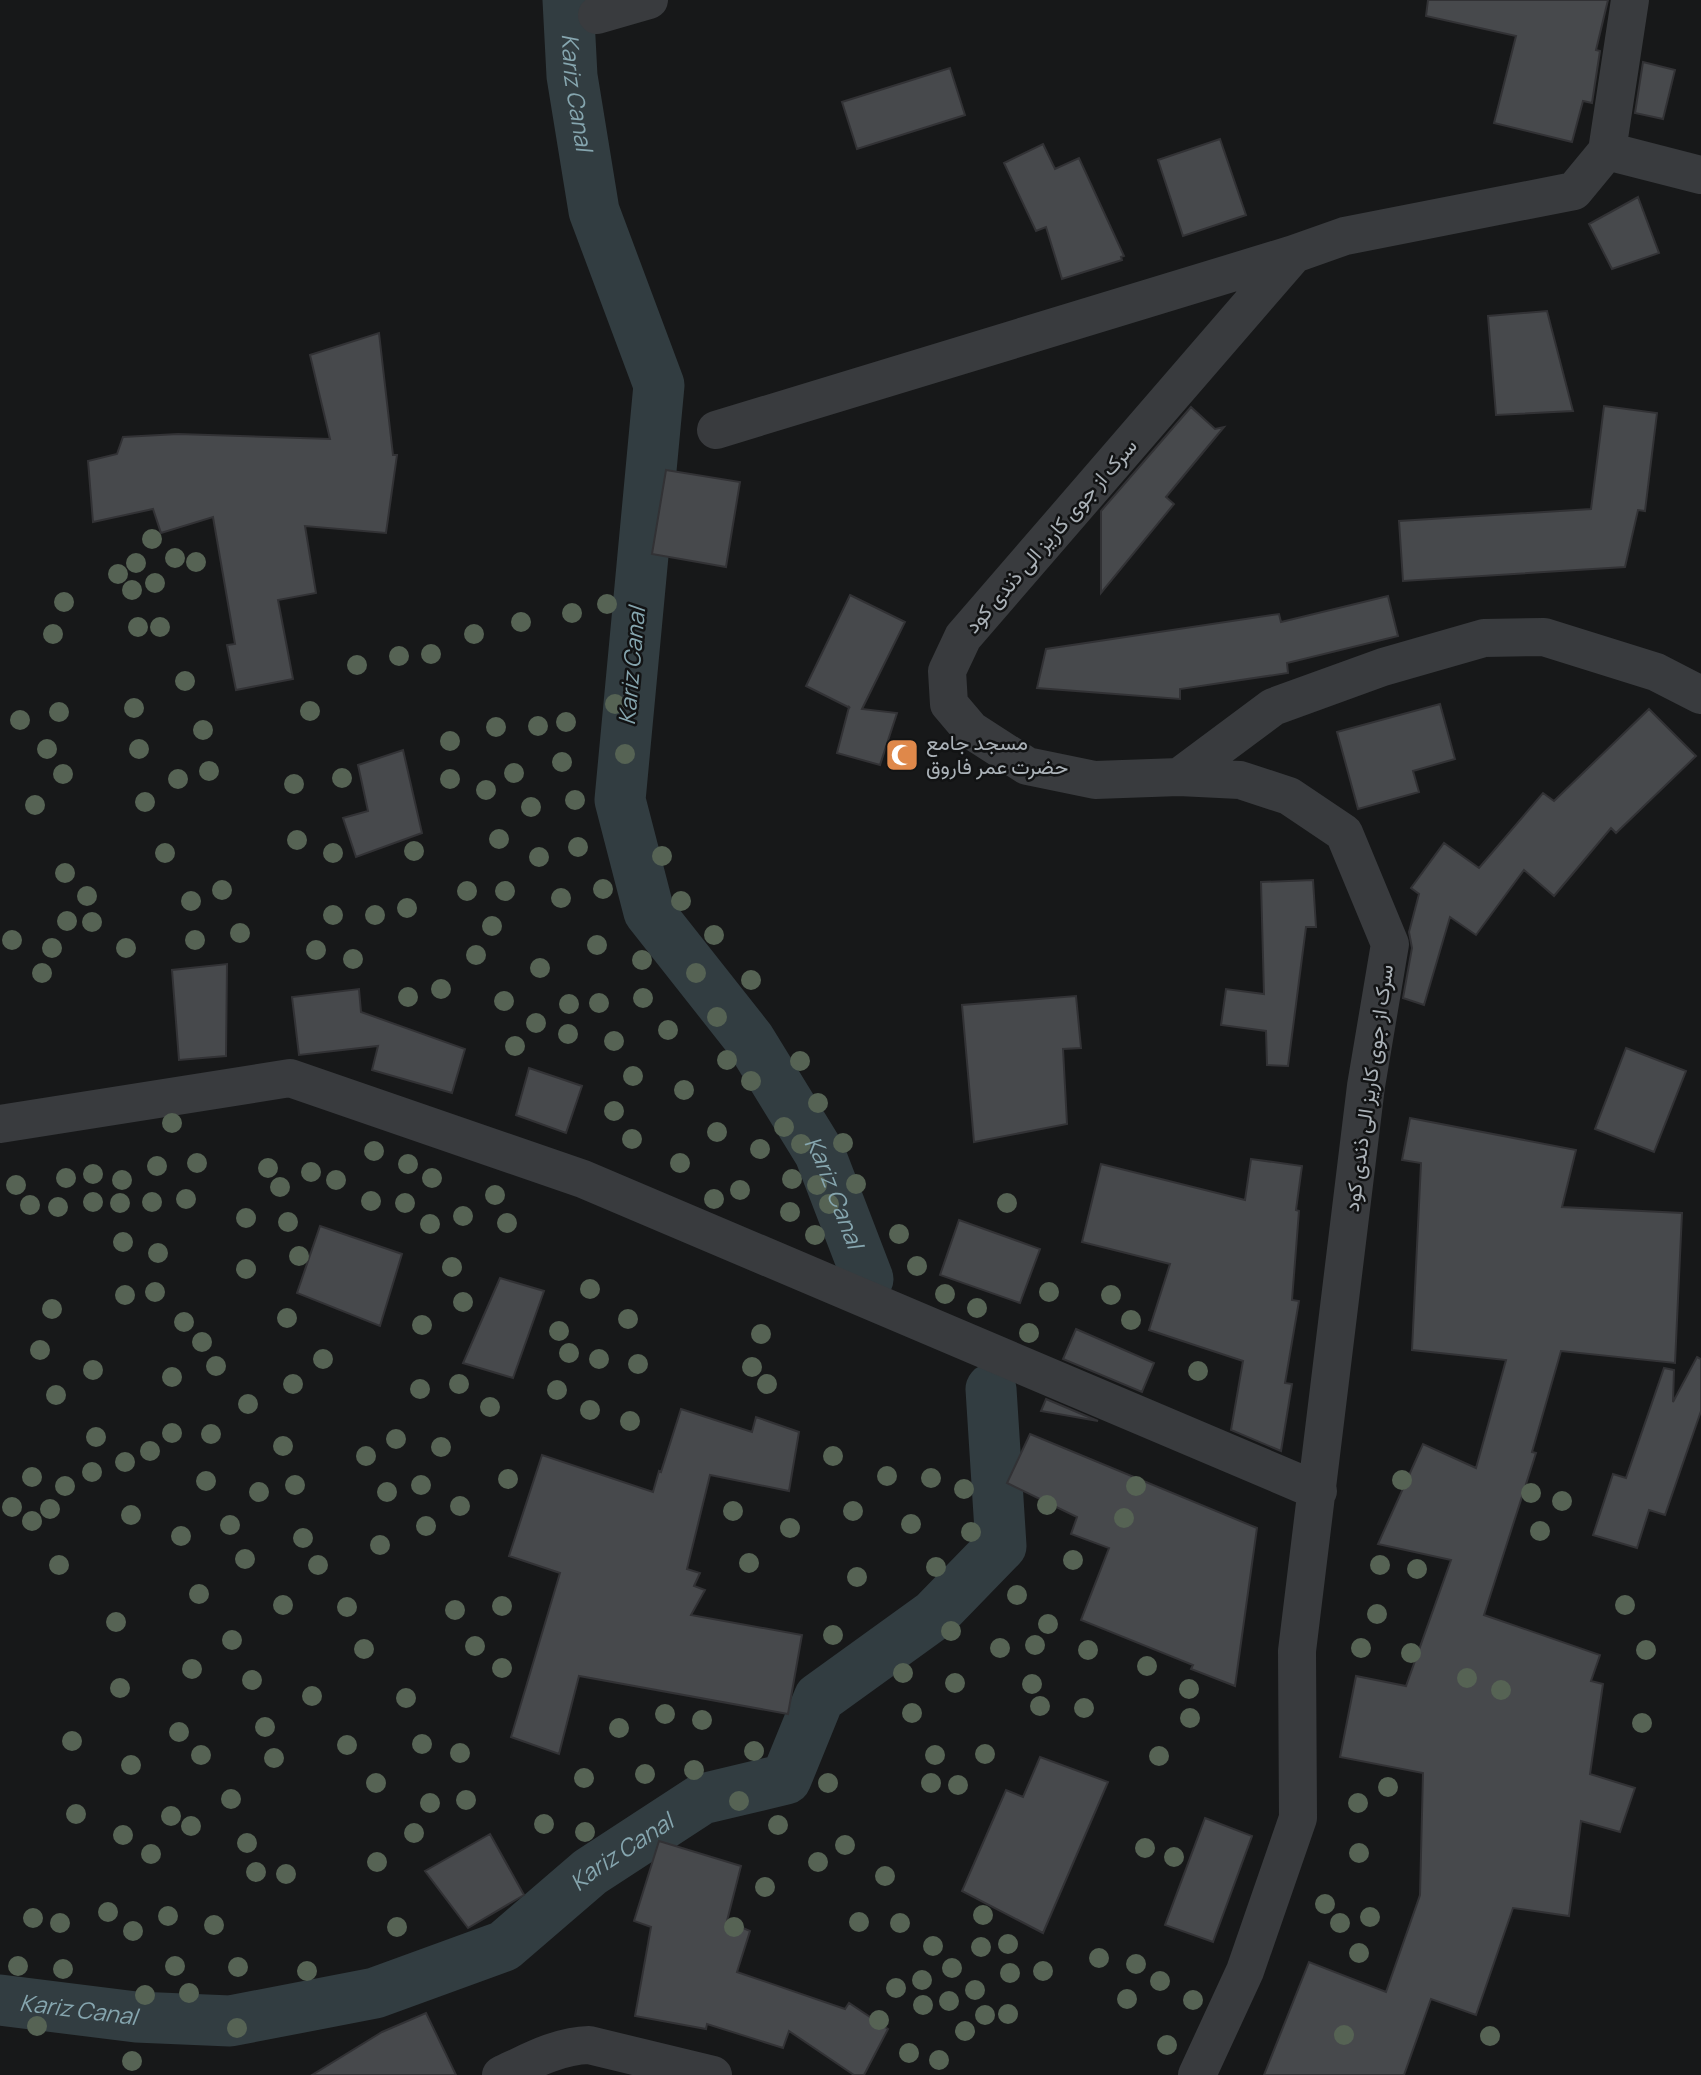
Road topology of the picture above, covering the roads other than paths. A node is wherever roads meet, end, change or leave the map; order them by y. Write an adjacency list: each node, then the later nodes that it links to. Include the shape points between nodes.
1 (649, 0): 3 (street)
2 (1630, 0): 4 (street)
3 (597, 15)
4 (1607, 151): 5 (street); 6 (street, سرک از جوی کاریز الی ذندی کود, via 1574,191 1345,236)
5 (1701, 175)
6 (1294, 254): 7 (street); 9 (street, سرک از جوی کاریز الی ذندی کود, via 963,637 947,671 949,704 971,730 1027,766 1095,780)
7 (716, 430)
8 (1701, 695): 9 (street, via 1656,672 1544,637 1484,638 1383,667 1273,707)
9 (1179, 776): 11 (street, سرک از جوی کاریز الی ذندی کود, via 1240,780 1289,796 1344,834 1390,944 1366,1086)
10 (0, 1124): 11 (street, via 290,1078 583,1179)
11 (1318, 1491): 14 (street, سرک از جوی کاریز الی ذندی کود, via 1297,1651 1298,1818 1245,1971)
12 (500, 2075): 13 (street, via 560,2048 589,2045)
13 (713, 2075)
14 (1197, 2075)

